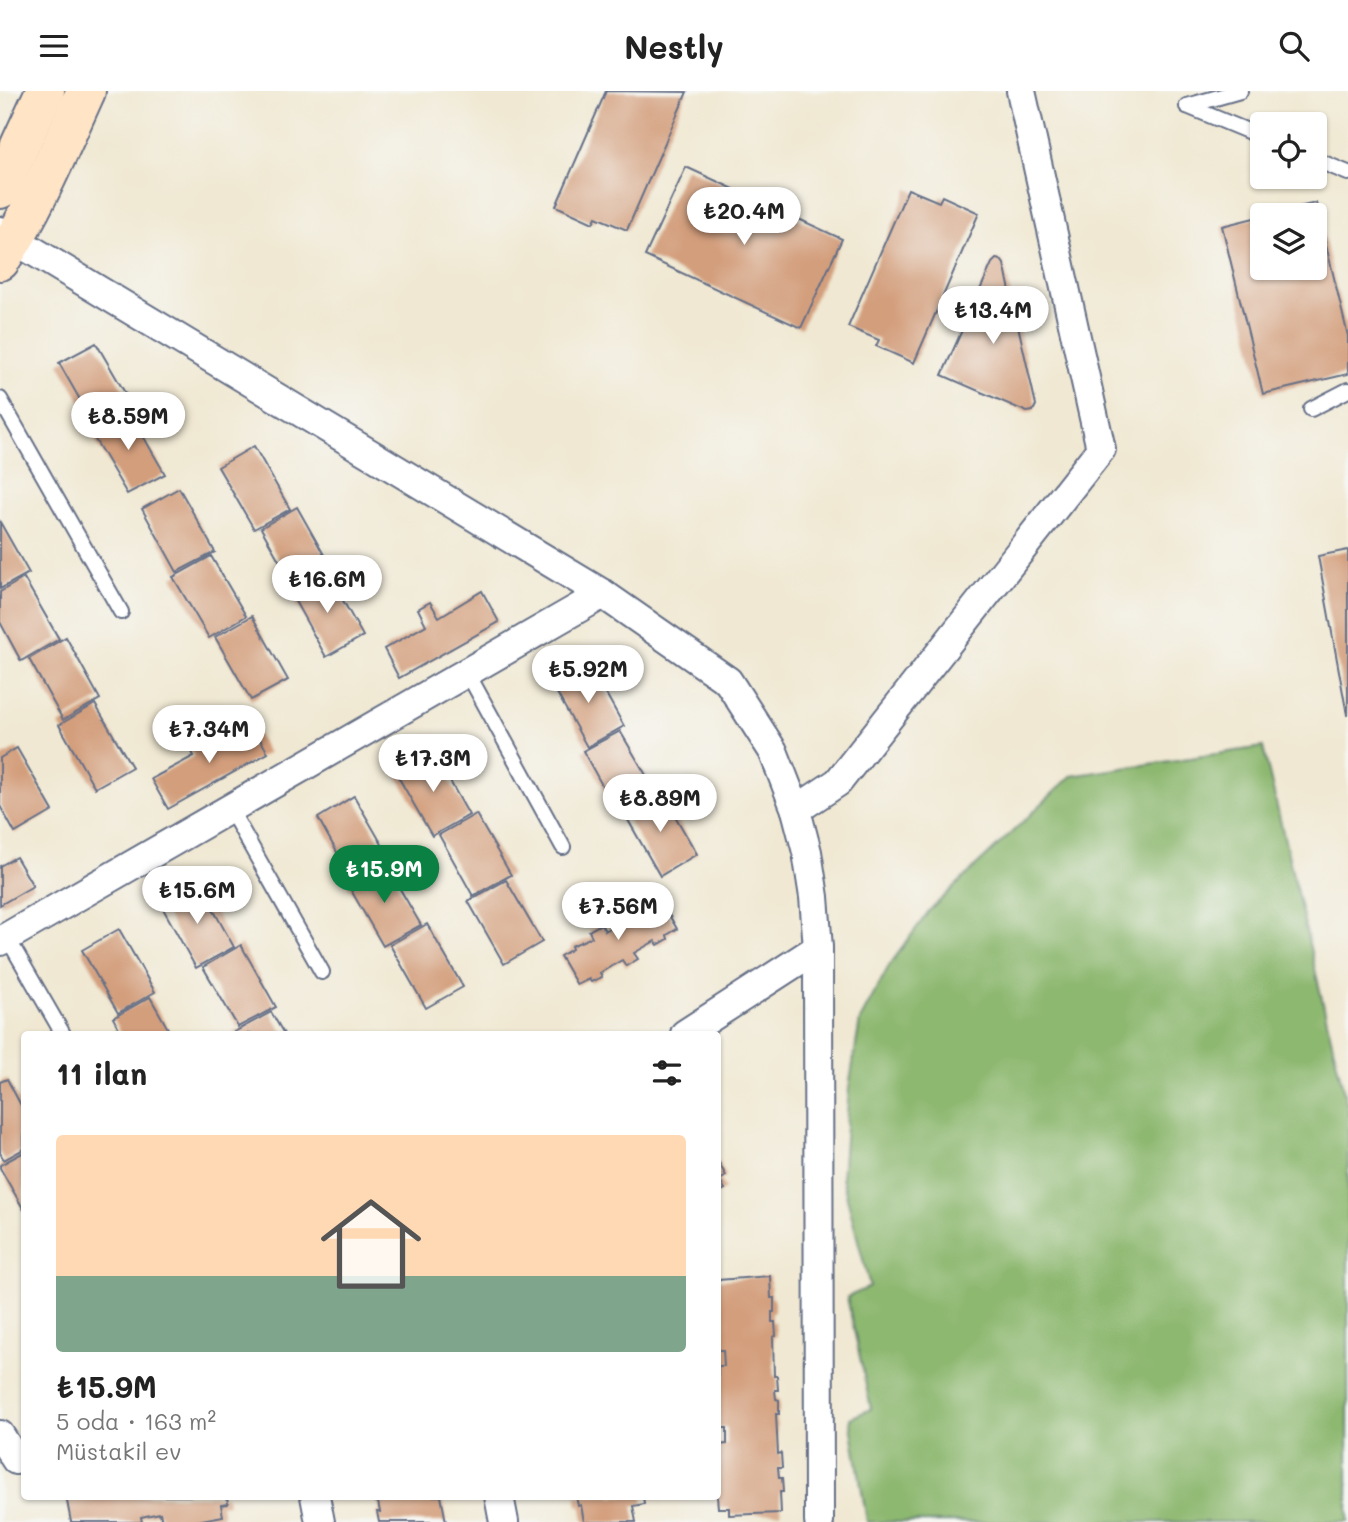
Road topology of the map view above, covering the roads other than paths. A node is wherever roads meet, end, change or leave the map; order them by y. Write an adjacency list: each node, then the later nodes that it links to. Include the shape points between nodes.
1 (45, 91): 8 (street)
2 (86, 91): 9 (street)
3 (1021, 91): 17 (street, via 1101,449 838,782)
4 (1240, 91): 5 (lane, via 1187,106)
5 (1250, 132)
6 (1327, 164): 7 (lane)
7 (1348, 173)
8 (0, 189)
9 (5, 244): 13 (street)
10 (1348, 390): 12 (lane)
11 (0, 399): 14 (lane)
12 (1311, 409)
13 (603, 594): 15 (street); 17 (street, via 727,681 773,751)
14 (121, 612)
15 (467, 672): 16 (street); 18 (lane)
16 (230, 809): 19 (street); 21 (lane)
17 (796, 810): 20 (street, via 811,874)
18 (563, 847)
19 (4, 939): 22 (lane)
20 (818, 948): 23 (street); 30 (street)
21 (322, 972)
22 (61, 1031)
23 (690, 1031)
24 (0, 1434): 25 (street)
25 (14, 1462)
26 (316, 1500): 28 (street)
27 (500, 1500): 29 (street)
28 (320, 1522)
29 (504, 1522)
30 (819, 1522)

